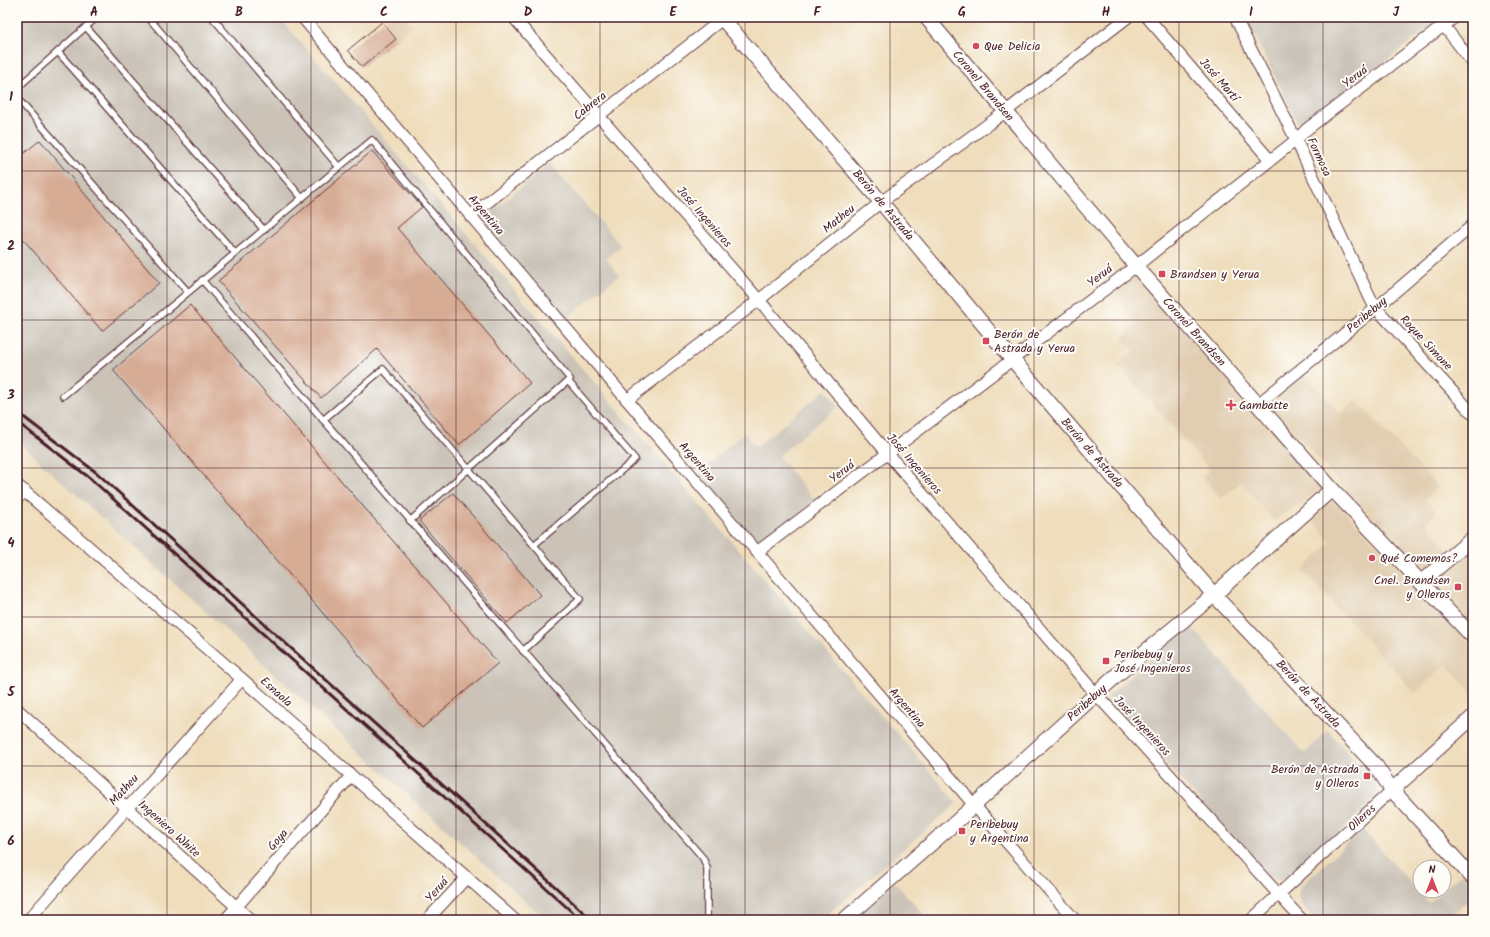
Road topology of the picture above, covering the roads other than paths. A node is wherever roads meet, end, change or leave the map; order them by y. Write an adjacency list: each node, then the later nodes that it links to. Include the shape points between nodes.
1 (97, 17): 13 (lane)
2 (148, 17): 23 (lane)
3 (212, 17): 22 (lane)
4 (302, 17): 25 (street, Argentina)
5 (513, 17): 19 (street, José Ingenieros)
6 (926, 17): 18 (street, Coronel Brandsen)
7 (1128, 17): 18 (street, Matheu)
8 (1147, 17): 21 (street, José Martí)
9 (1235, 17): 20 (street, Formosa)
10 (1455, 17): 12 (street, Yeruá)
11 (723, 18): 19 (street, Cabrera); 24 (street, Berón de Astrada)
12 (1444, 26): 15 (street); 20 (street, Yeruá, via 1307,129)
13 (86, 27): 14 (lane); 27 (lane)
14 (58, 52): 16 (lane); 28 (lane)
15 (1473, 63)
16 (17, 88)
17 (17, 98): 31 (lane)
18 (1005, 112): 24 (street, Matheu); 29 (street, Coronel Brandsen)
19 (599, 115): 25 (street, Cabrera); 32 (street, José Ingenieros)
20 (1296, 140): 21 (street, Yeruá); 33 (street, Formosa)
21 (1270, 160): 29 (street, Yeruá)
22 (340, 167): 23 (lane); 35 (lane, via 372,140 570,379)
23 (302, 198): 27 (lane)
24 (881, 202): 32 (street, Matheu); 34 (street, Berón de Astrada)
25 (470, 216): 37 (street, Argentina)
26 (1473, 225): 33 (street, Peribebuy)
27 (264, 230): 28 (lane)
28 (235, 253): 30 (lane)
29 (1136, 266): 34 (street, Yeruá); 38 (street, Coronel Brandsen)
30 (202, 280): 31 (lane); 40 (lane)
31 (188, 292): 36 (lane)
32 (758, 300): 37 (street, Matheu); 41 (street, José Ingenieros)
33 (1376, 308): 38 (street, Peribebuy); 39 (street, Roque Simone)
34 (1012, 359): 41 (street, Yeruá); 51 (street, Berón de Astrada)
35 (568, 382): 42 (lane); 48 (lane, via 635,459)
36 (63, 396)
37 (627, 400): 49 (street, Argentina)
38 (1258, 404): 44 (street, Coronel Brandsen)
39 (1473, 414)
40 (323, 420): 42 (lane, via 383,370); 46 (lane)
41 (888, 454): 49 (street, Yeruá); 55 (street, José Ingenieros)
42 (468, 469): 46 (lane); 48 (lane)
43 (21, 488): 45 (street); 54 (street, Esnaola)
44 (1332, 488): 50 (street, Coronel Brandsen); 51 (street, Peribebuy)
45 (17, 499)
46 (410, 521): 53 (lane)
47 (1473, 538): 50 (street)
48 (534, 545): 53 (lane, via 580,599)
49 (757, 552): 60 (street, Argentina)
50 (1421, 582): 52 (street, Coronel Brandsen)
51 (1214, 595): 55 (street, Peribebuy); 59 (street, Berón de Astrada, via 1376,766)
52 (1473, 637)
53 (523, 651): 71 (lane, via 703,858 707,868)
54 (242, 679): 58 (street, Esnaola); 61 (street, Matheu)
55 (1096, 694): 60 (street, Peribebuy); 64 (street, José Ingenieros)
56 (17, 709): 61 (street, Ingeniero White)
57 (1473, 717): 59 (street, Olleros)
58 (351, 776): 62 (street, Esnaola); 65 (street, Goya)
59 (1392, 790): 63 (street, Berón de Astrada); 64 (street, Olleros)
60 (974, 806): 72 (street, Peribebuy); 73 (street, Argentina)
61 (126, 808): 65 (street, Ingeniero White); 66 (street, Matheu)
62 (466, 877): 69 (street, Yeruá); 70 (street, Esnaola)
63 (1473, 878)
64 (1280, 895): 74 (street, Olleros); 75 (street, José Ingenieros)
65 (237, 907): 67 (street, Goya); 68 (street, Ingeniero White)
66 (28, 920)
67 (225, 920)
68 (251, 920)
69 (427, 920)
70 (515, 920)
71 (708, 920)
72 (844, 920)
73 (1075, 920)
74 (1251, 920)
75 (1302, 920)

